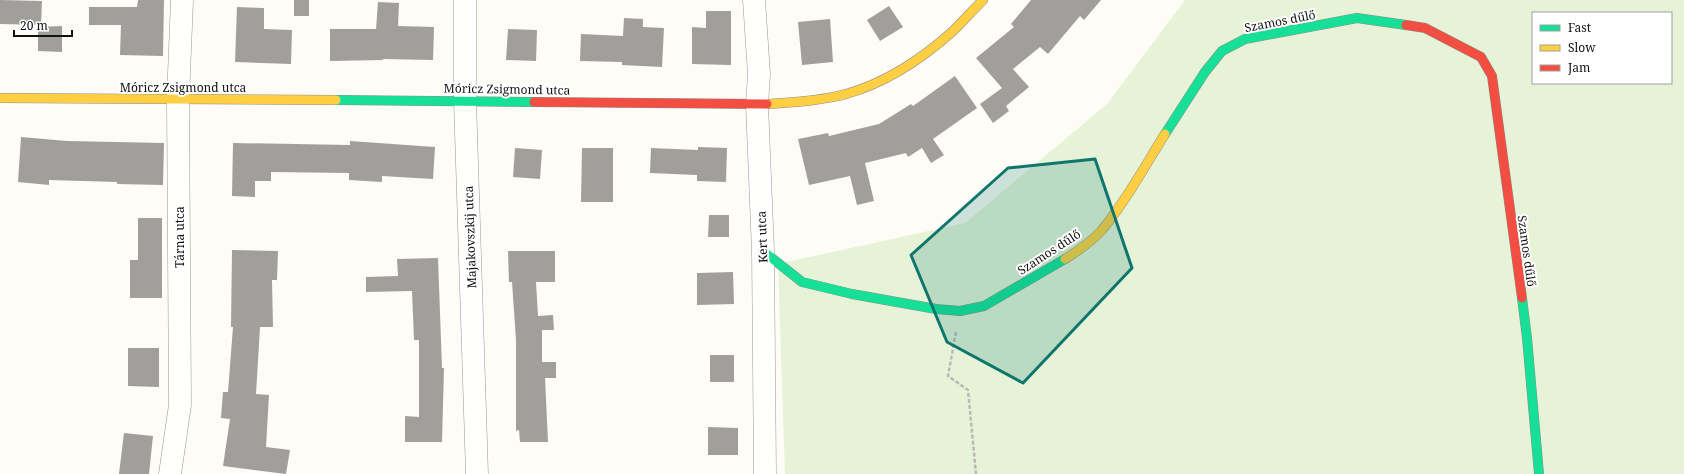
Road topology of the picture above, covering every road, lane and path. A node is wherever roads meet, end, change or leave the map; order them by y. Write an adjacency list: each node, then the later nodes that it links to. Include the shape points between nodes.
1 (182, 0): 6 (street, Tárna utca)
2 (465, 0): 7 (street, Majakovszkij utca)
3 (754, 0): 8 (street, Kert utca, via 759,74)
4 (983, 0): 8 (street, Móricz Zsigmond utca, via 948,34 900,69 865,88 830,98)
5 (0, 98): 6 (street, Móricz Zsigmond utca)
6 (178, 99): 7 (street, Móricz Zsigmond utca); 11 (street, Tárna utca, via 180,405)
7 (465, 101): 8 (street, Móricz Zsigmond utca); 12 (street, Majakovszkij utca)
8 (757, 105): 9 (street, Kert utca)
9 (763, 251): 10 (street, Szamos dűlő, via 802,282 936,309); 13 (street, Kert utca)
10 (960, 310): 14 (path, via 948,376 968,390); 15 (street, Szamos dűlő, via 984,306 1076,252 1101,231 1205,72 1222,51 1245,39 1357,18 1425,28 1481,57 1492,76 1526,338)
11 (170, 474)
12 (477, 474)
13 (765, 474)
14 (976, 474)
15 (1539, 474)

